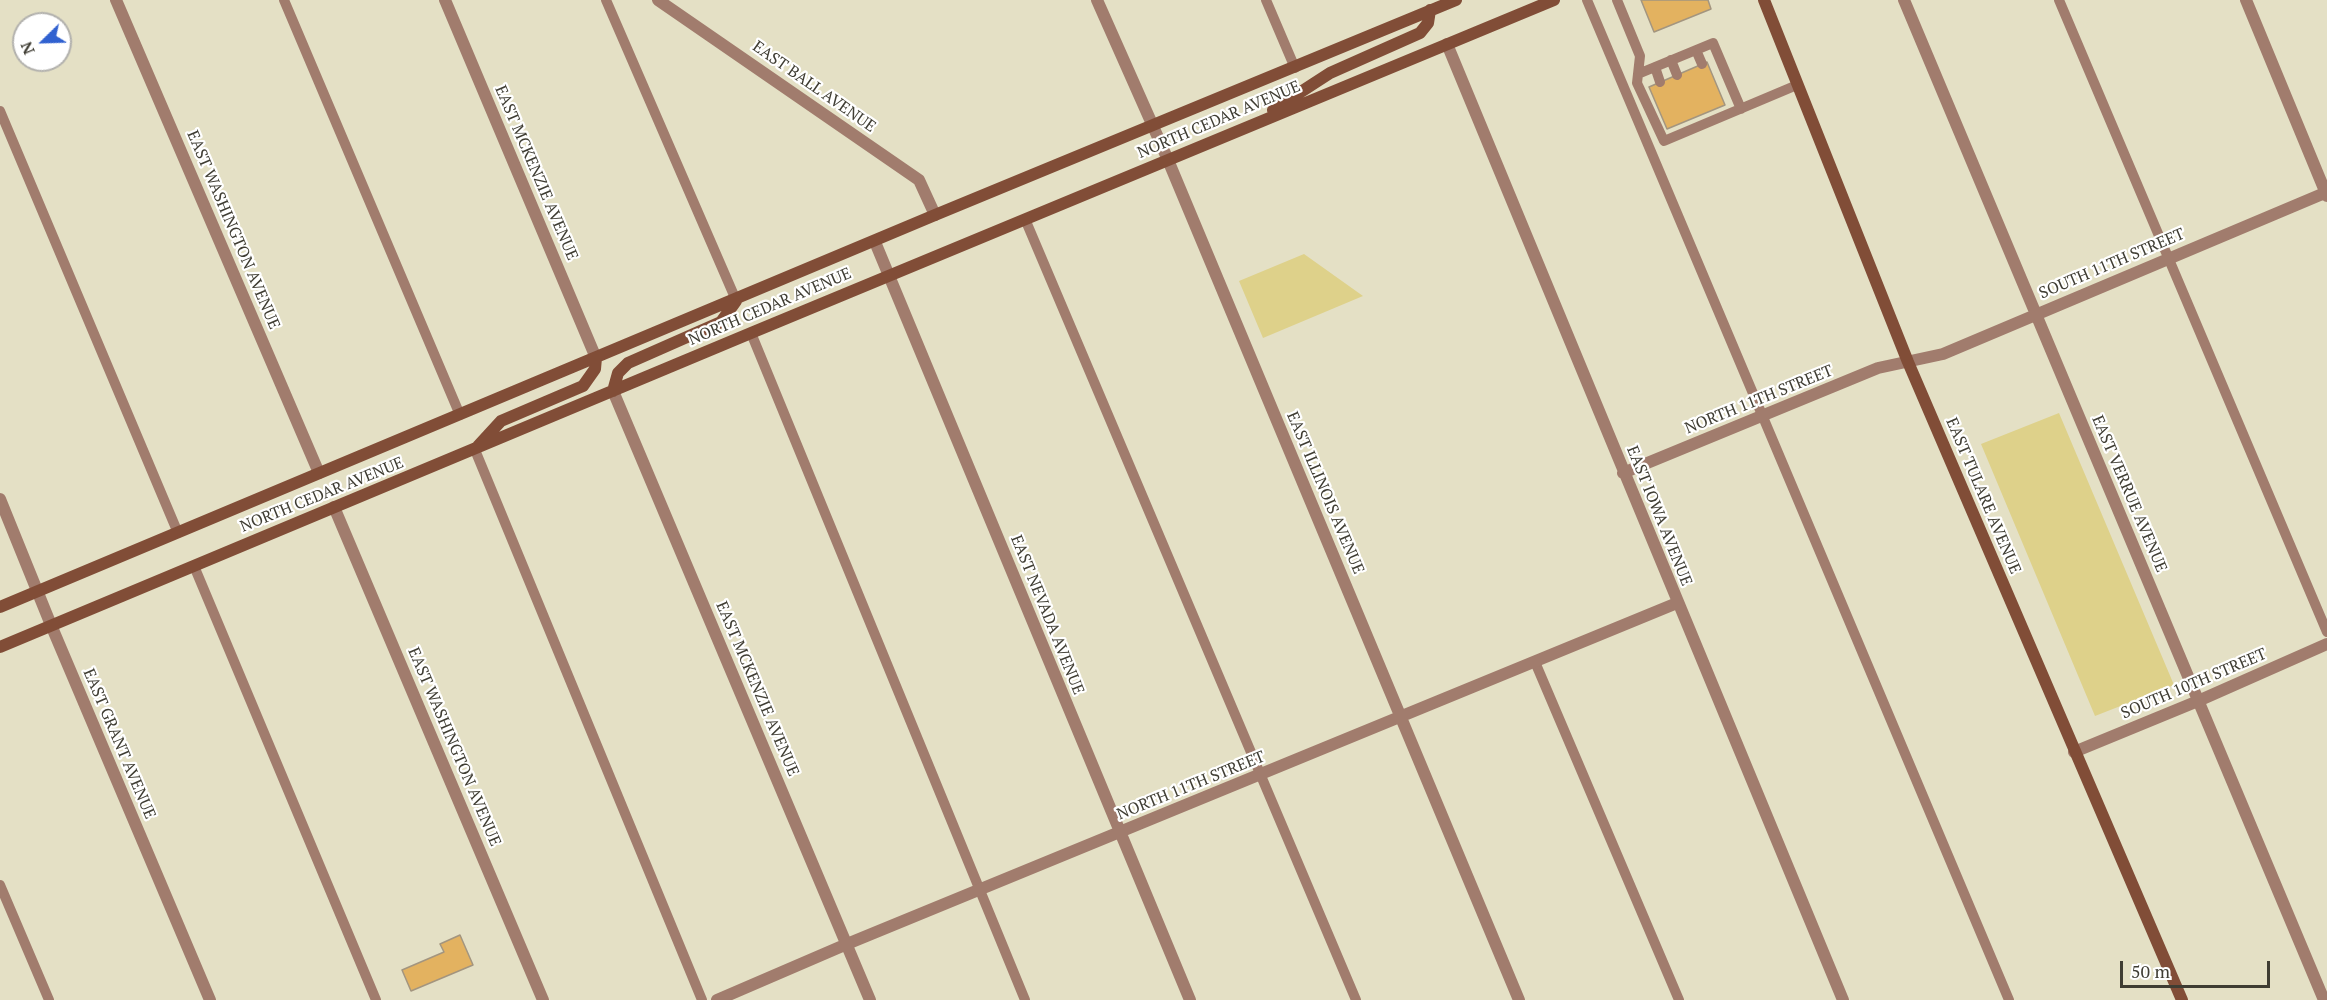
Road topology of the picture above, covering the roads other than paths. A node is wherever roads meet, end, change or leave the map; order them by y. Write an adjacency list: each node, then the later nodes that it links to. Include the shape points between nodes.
1 (116, 0): 47 (street, EAST WASHINGTON AVENUE)
2 (284, 0): 44 (lane)
3 (445, 0): 41 (street, EAST MCKENZIE AVENUE)
4 (606, 0): 38 (lane)
5 (658, 0): 33 (street, EAST BALL AVENUE, via 919,180)
6 (1097, 0): 29 (street, EAST ILLINOIS AVENUE)
7 (1266, 0): 22 (lane)
8 (1456, 0): 16 (main road, NORTH CEDAR AVENUE)
9 (1554, 0): 17 (main road, NORTH CEDAR AVENUE)
10 (1587, 0): 45 (lane)
11 (1617, 0): 23 (lane, via 1640,56)
12 (1764, 0): 26 (main road, EAST TULARE AVENUE)
13 (1904, 0): 39 (street, EAST VERRUE AVENUE)
14 (2059, 0): 36 (lane)
15 (2246, 0): 32 (street)
16 (1428, 5): 22 (main road, NORTH CEDAR AVENUE); 30 (main road, via 1428,23 1420,33 1330,73)
17 (1447, 44): 30 (main road, NORTH CEDAR AVENUE); 48 (street, EAST IOWA AVENUE)
18 (1696, 50): 19 (lane); 20 (lane); 27 (lane, via 1713,43)
19 (1671, 60): 21 (lane); 24 (lane)
20 (1702, 64)
21 (1655, 67): 23 (lane); 25 (lane)
22 (1295, 68): 29 (main road, NORTH CEDAR AVENUE)
23 (1638, 74): 27 (lane, via 1637,83 1664,141 1680,129 1722,111)
24 (1677, 75)
25 (1660, 82)
26 (1797, 85): 27 (lane); 42 (main road, EAST TULARE AVENUE)
27 (1741, 109)
28 (0, 111): 51 (lane)
29 (1153, 126): 31 (street, EAST ILLINOIS AVENUE); 33 (main road, NORTH CEDAR AVENUE)
30 (1246, 127): 31 (main road, NORTH CEDAR AVENUE)
31 (1168, 160): 34 (main road, NORTH CEDAR AVENUE); 62 (street, EAST ILLINOIS AVENUE)
32 (2326, 193): 36 (street, SOUTH 11TH STREET)
33 (935, 216): 35 (main road, NORTH CEDAR AVENUE)
34 (1025, 219): 37 (main road, NORTH CEDAR AVENUE); 64 (lane)
35 (875, 242): 37 (street, EAST NEVADA AVENUE); 38 (main road, NORTH CEDAR AVENUE)
36 (2168, 259): 39 (street, SOUTH 11TH STREET); 57 (lane)
37 (889, 276): 40 (main road, NORTH CEDAR AVENUE); 65 (street, EAST NEVADA AVENUE)
38 (736, 300): 41 (main road, NORTH CEDAR AVENUE); 43 (main road, via 722,322 628,363 618,373)
39 (2035, 314): 42 (street, SOUTH 11TH STREET, via 1943,354); 61 (street, EAST VERRUE AVENUE)
40 (751, 333): 43 (main road, NORTH CEDAR AVENUE); 67 (lane)
41 (596, 358): 44 (main road, NORTH CEDAR AVENUE); 46 (main road, via 595,369 584,386 501,421)
42 (1908, 362): 45 (street, NORTH 11TH STREET, via 1878,368); 63 (main road, EAST TULARE AVENUE)
43 (613, 391): 46 (main road, NORTH CEDAR AVENUE); 68 (street, EAST MCKENZIE AVENUE)
44 (460, 415): 47 (main road, NORTH CEDAR AVENUE)
45 (1762, 416): 48 (street, NORTH 11TH STREET); 82 (lane)
46 (475, 450): 50 (main road, NORTH CEDAR AVENUE); 73 (lane)
47 (319, 473): 51 (main road, NORTH CEDAR AVENUE)
48 (1623, 473): 54 (street, EAST IOWA AVENUE)
49 (0, 499): 53 (street, EAST GRANT AVENUE)
50 (334, 507): 52 (main road, NORTH CEDAR AVENUE); 72 (street, EAST WASHINGTON AVENUE)
51 (178, 533): 53 (main road, NORTH CEDAR AVENUE)
52 (194, 566): 56 (main road, NORTH CEDAR AVENUE); 71 (lane)
53 (38, 591): 55 (main road, NORTH CEDAR AVENUE); 56 (street, EAST GRANT AVENUE)
54 (1677, 603): 60 (street, NORTH 11TH STREET); 81 (street, EAST IOWA AVENUE)
55 (0, 607)
56 (51, 626): 59 (main road, NORTH CEDAR AVENUE); 70 (street, EAST GRANT AVENUE)
57 (2327, 633)
58 (2327, 644): 61 (street, SOUTH 10TH STREET)
59 (0, 647)
60 (1535, 662): 62 (street, NORTH 11TH STREET); 80 (lane)
61 (2198, 701): 63 (street, SOUTH 10TH STREET); 84 (street, EAST VERRUE AVENUE)
62 (1400, 718): 64 (street, NORTH 11TH STREET); 79 (street, EAST ILLINOIS AVENUE)
63 (2074, 752): 83 (main road, EAST TULARE AVENUE)
64 (1261, 775): 65 (street, NORTH 11TH STREET); 78 (lane)
65 (1119, 833): 67 (street, NORTH 11TH STREET); 77 (street, EAST NEVADA AVENUE)
66 (0, 885): 69 (lane)
67 (979, 890): 68 (street, NORTH 11TH STREET); 76 (lane)
68 (847, 944): 74 (street, NORTH 11TH STREET); 75 (street, EAST MCKENZIE AVENUE)
69 (49, 1000)
70 (210, 1000)
71 (376, 1000)
72 (543, 1000)
73 (702, 1000)
74 (717, 1000)
75 (870, 1000)
76 (1025, 1000)
77 (1190, 1000)
78 (1356, 1000)
79 (1519, 1000)
80 (1679, 1000)
81 (1843, 1000)
82 (2009, 1000)
83 (2182, 1000)
84 (2324, 1000)

